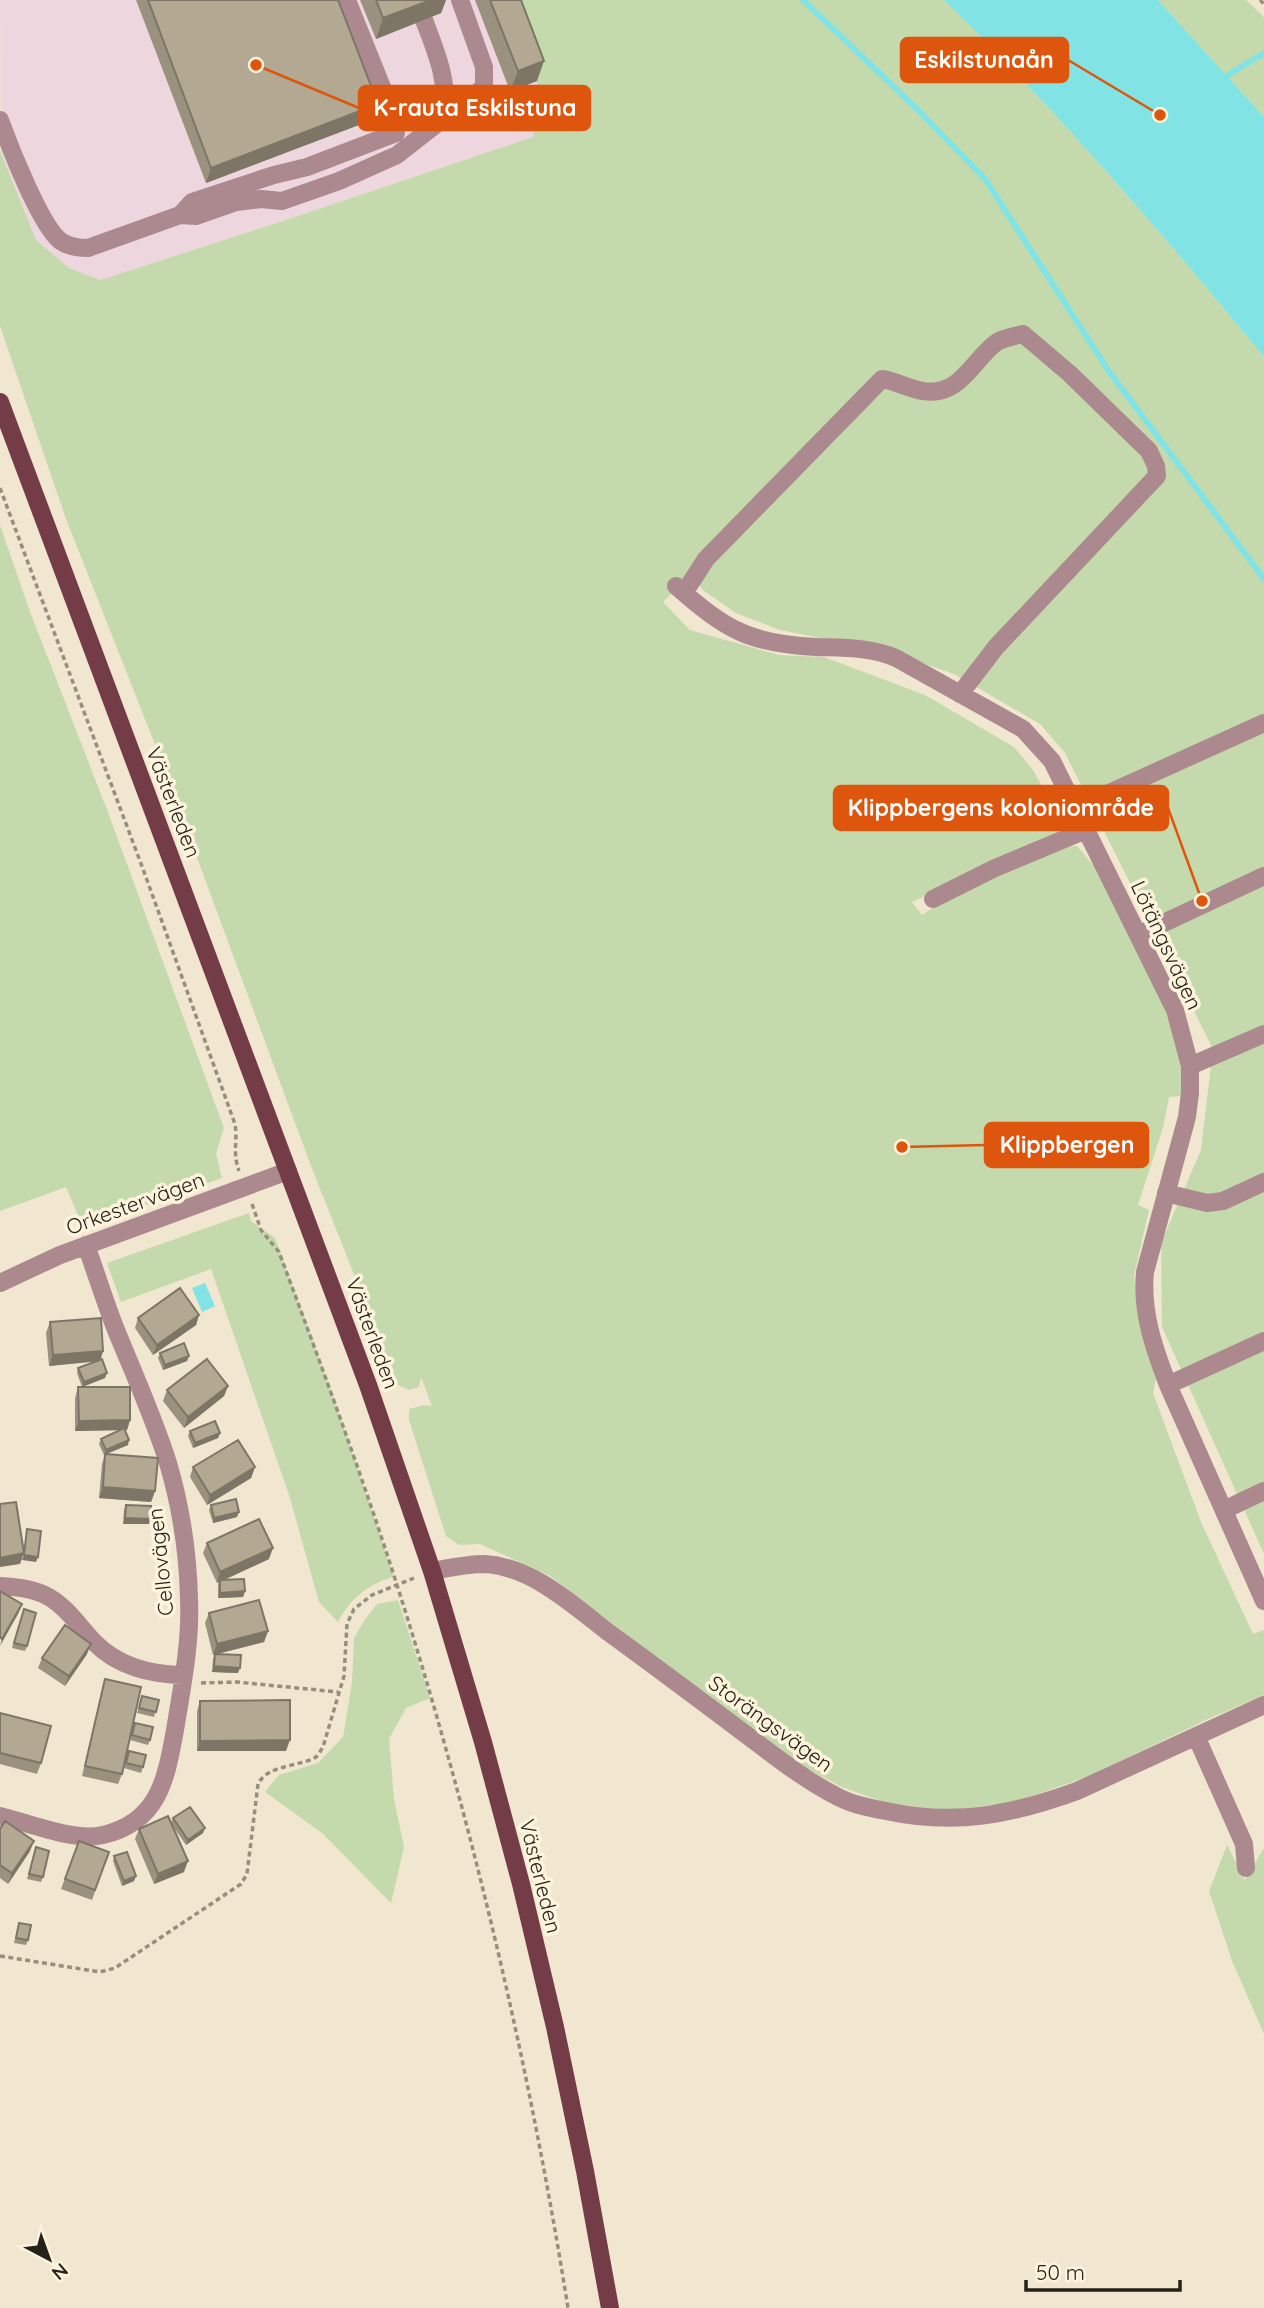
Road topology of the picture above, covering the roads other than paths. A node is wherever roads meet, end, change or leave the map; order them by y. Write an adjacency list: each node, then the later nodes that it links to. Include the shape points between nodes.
1 (347, 0): 6 (street, via 392,112 396,133 307,167 192,202)
2 (460, 0): 4 (street, via 484,67 484,87)
3 (424, 20): 4 (street, via 447,100)
4 (443, 118): 6 (street, via 397,155 339,181 282,201 236,202 195,216)
5 (0, 120): 6 (street, via 43,219 60,242 88,248)
6 (180, 215)
7 (0, 402): 17 (main road, Västerleden)
8 (960, 694): 8 (street, Lötängsvägen, via 881,651 775,644 754,638 711,616 680,589 882,379 924,391 945,390 970,372 997,341 1023,334 1149,451 1157,476 996,647); 10 (street, Lötängsvägen, via 1032,737 1052,761)
9 (1264, 723): 10 (street)
10 (1076, 808): 11 (street, Lötängsvägen)
11 (1086, 830): 13 (street); 14 (street, Lötängsvägen)
12 (1264, 876): 14 (street)
13 (933, 899)
14 (1138, 935): 16 (street, Lötängsvägen, via 1175,1010)
15 (1264, 1034): 16 (street)
16 (1190, 1066): 19 (street, Lötängsvägen, via 1187,1117)
17 (288, 1171): 20 (street, Orkestervägen); 26 (main road, Västerleden)
18 (1264, 1182): 19 (street, via 1223,1201 1207,1203)
19 (1166, 1193): 23 (street, Lötängsvägen, via 1143,1291 1150,1332)
20 (86, 1245): 21 (street, Orkestervägen); 29 (street, Cellovägen, via 172,1478 190,1600)
21 (0, 1283)
22 (1264, 1340): 23 (street)
23 (1168, 1385): 25 (street, Lötängsvägen)
24 (1264, 1492): 25 (street)
25 (1224, 1510): 28 (street, Lötängsvägen)
26 (432, 1571): 31 (street, Storängsvägen, via 485,1564 531,1578 802,1776 842,1800 862,1806 941,1819 1019,1810 1077,1791); 34 (main road, Västerleden, via 530,1923)
27 (0, 1586): 29 (street, via 45,1595 116,1659 154,1673)
28 (1264, 1601)
29 (184, 1675): 32 (street, Cellovägen, via 163,1787 141,1816 119,1830 85,1836)
30 (1264, 1705): 31 (street, Storängsvägen)
31 (1196, 1736): 33 (street, via 1244,1844)
32 (0, 1816)
33 (1246, 1868)
34 (610, 2308)

